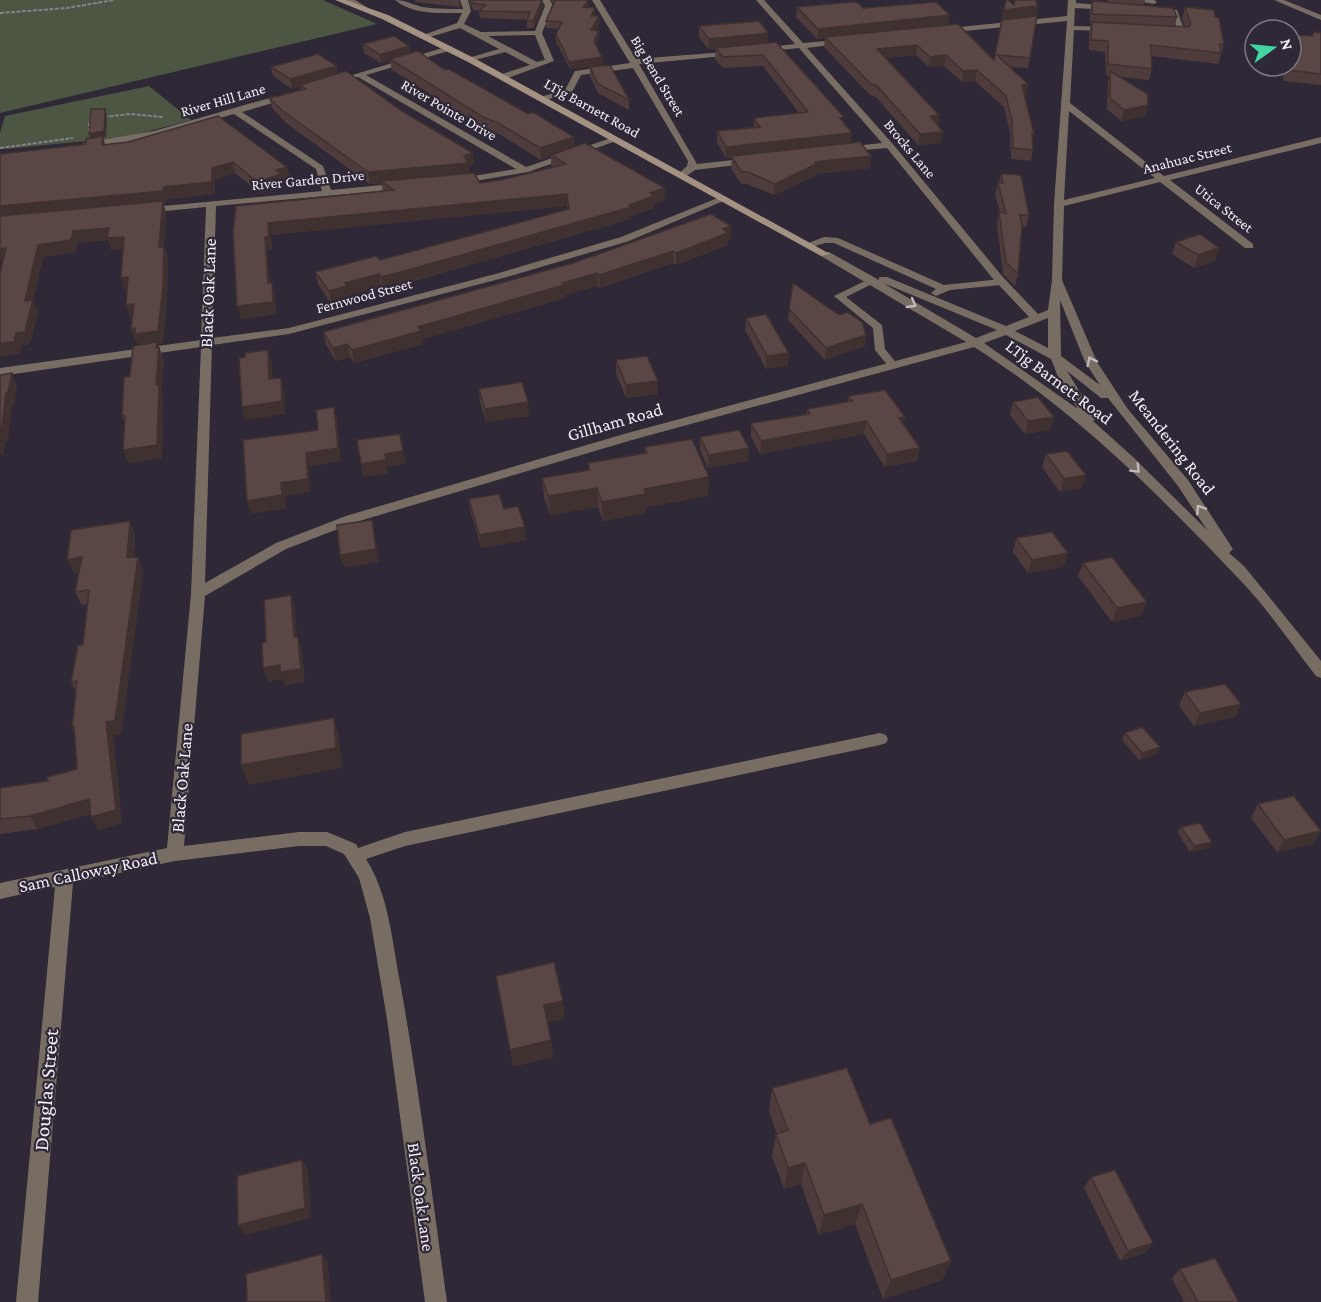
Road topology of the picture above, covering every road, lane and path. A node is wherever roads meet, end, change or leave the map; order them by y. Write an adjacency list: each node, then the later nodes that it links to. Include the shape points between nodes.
1 (114, 0): 17 (path)
2 (339, 0): 13 (street, LTjg Barnett Road)
3 (350, 0): 13 (street)
4 (399, 0): 16 (street, via 418,8)
5 (464, 0): 16 (street)
6 (546, 0): 24 (street, via 549,6)
7 (596, 0): 34 (street, Big Bend Street)
8 (760, 0): 28 (street, Brocks Lane)
9 (1133, 0): 12 (lane)
10 (1278, 0): 18 (street)
11 (1072, 2): 14 (street); 19 (street, Meandering Road)
12 (1154, 2)
13 (364, 8): 26 (street, LTjg Barnett Road)
14 (1117, 8)
15 (1129, 9): 23 (street, via 1174,12 1183,33)
16 (467, 11): 20 (street)
17 (0, 13)
18 (1319, 16)
19 (1071, 23): 21 (street); 22 (street); 41 (street, Meandering Road)
20 (460, 26): 25 (street); 26 (street)
21 (1116, 30)
22 (932, 32)
23 (1161, 32)
24 (538, 33): 25 (street); 35 (street, via 550,61)
25 (480, 34): 30 (street)
26 (426, 36): 29 (street, LTjg Barnett Road)
27 (855, 40): 28 (street)
28 (801, 46): 31 (street); 47 (street, Brocks Lane)
29 (449, 48): 33 (street, LTjg Barnett Road); 36 (street)
30 (506, 49): 33 (street); 35 (street)
31 (754, 51)
32 (743, 52): 34 (street)
33 (471, 60): 37 (street, LTjg Barnett Road)
34 (634, 64): 40 (street, via 578,73 568,92); 51 (street, Big Bend Street)
35 (536, 65): 37 (street)
36 (359, 74): 38 (street); 52 (street, River Pointe Drive)
37 (502, 77): 40 (street, LTjg Barnett Road)
38 (320, 86)
39 (300, 92): 42 (street, River Hill Lane)
40 (543, 99): 45 (street, LTjg Barnett Road)
41 (1067, 105): 54 (street, Utica Street); 60 (street, Meandering Road)
42 (235, 111): 48 (street, River Hill Lane, via 130,140); 57 (street, via 320,168)
43 (164, 117): 44 (path, via 130,114 99,118 89,121)
44 (89, 136)
45 (614, 140): 52 (street); 53 (street, LTjg Barnett Road)
46 (1321, 140): 54 (street, Anahuac Street)
47 (889, 145): 49 (street); 70 (street, Brocks Lane)
48 (75, 147)
49 (831, 152)
50 (762, 159): 51 (street)
51 (693, 167): 53 (street)
52 (525, 170): 55 (street)
53 (682, 175): 58 (street, LTjg Barnett Road)
54 (1162, 179): 60 (street, Anahuac Street); 63 (street, Utica Street)
55 (443, 182)
56 (409, 186): 57 (street, River Garden Drive)
57 (328, 194): 59 (street, River Garden Drive)
58 (723, 199): 62 (street, LTjg Barnett Road); 77 (street, Fernwood Street, via 625,239 503,275 289,331)
59 (211, 204): 61 (street, River Garden Drive); 77 (street, Black Oak Lane)
60 (1059, 204): 69 (street, Meandering Road)
61 (133, 212)
62 (808, 245): 64 (lane, via 835,240); 65 (street, LTjg Barnett Road)
63 (1249, 246)
64 (864, 253): 66 (lane); 67 (lane)
65 (825, 254): 66 (street, LTjg Barnett Road); 68 (street, LTjg Barnett Road)
66 (848, 264): 68 (street, LTjg Barnett Road)
67 (899, 269): 68 (lane); 71 (lane)
68 (878, 280): 72 (street, LTjg Barnett Road); 76 (street, LTjg Barnett Road, one-way to 76); 79 (lane, via 839,296 879,327 880,350)
69 (1057, 280): 73 (street, Meandering Road); 81 (street, Meandering Road, one-way to 69, via 1091,362)
70 (1001, 282): 71 (lane); 74 (street, Brocks Lane)
71 (944, 289): 72 (lane)
72 (929, 298): 75 (street, LTjg Barnett Road)
73 (1053, 312): 74 (street, Gillham Road); 78 (street, Meandering Road)
74 (1036, 318): 75 (street, Gillham Road)
75 (1007, 330): 76 (street, Gillham Road); 78 (street, LTjg Barnett Road)
76 (974, 343): 79 (street, Gillham Road); 82 (street, LTjg Barnett Road, via 1055,397)
77 (206, 345): 80 (street, Fernwood Street); 84 (street, Black Oak Lane)
78 (1054, 354): 81 (street, LTjg Barnett Road); 82 (street, Meandering Road, via 1081,408)
79 (893, 365): 84 (street, Gillham Road, via 628,436 351,519 280,546)
80 (0, 372)
81 (1122, 410): 83 (street, Meandering Road, one-way to 81, via 1183,483)
82 (1115, 447): 83 (street, LTjg Barnett Road, one-way to 83)
83 (1243, 575): 85 (street, Meandering Road)
84 (198, 594): 87 (street, Black Oak Lane)
85 (1321, 672)
86 (880, 739): 88 (street, via 405,839)
87 (175, 854): 88 (street, Black Oak Lane, via 327,839 350,849); 89 (street, Sam Calloway Road)
88 (355, 856): 92 (street, Black Oak Lane, via 367,876 389,977)
89 (65, 877): 90 (street, Sam Calloway Road); 91 (street, Douglas Street)
90 (0, 891)
91 (27, 1302)
92 (436, 1302)

